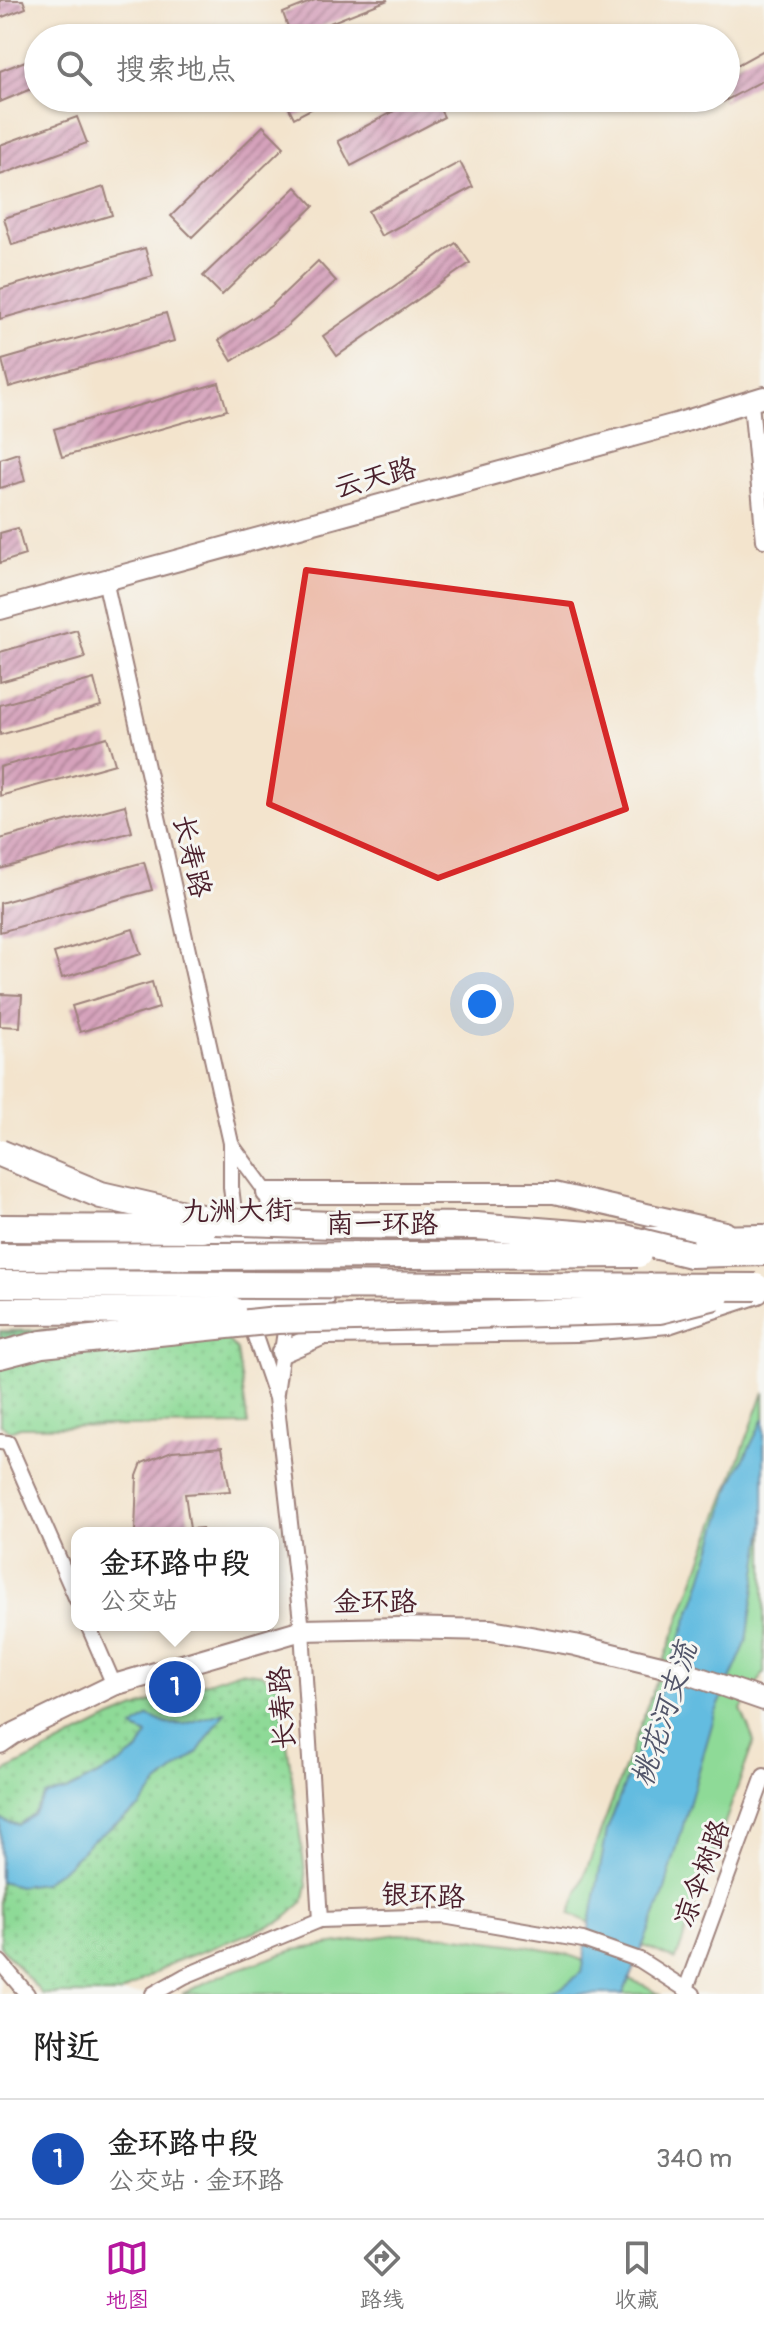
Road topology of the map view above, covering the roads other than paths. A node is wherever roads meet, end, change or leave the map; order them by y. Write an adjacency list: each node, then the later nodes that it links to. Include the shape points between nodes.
1 (757, 400): 2 (street); 3 (street, 云天路)
2 (764, 540)
3 (105, 580): 4 (street, 云天路); 5 (street, 长寿路)
4 (0, 609)
5 (231, 1143): 7 (street, 长寿路); 10 (street, 长寿路)
6 (0, 1153): 14 (highway, bridge, via 101,1195 214,1221 476,1226 625,1238)
7 (267, 1193): 9 (street, 长寿路); 12 (street, via 554,1193)
8 (0, 1228): 11 (highway, bridge, via 473,1232)
9 (274, 1238): 10 (main road, 九洲大街); 11 (main road, 九洲大街); 21 (street, 长寿路)
10 (238, 1240): 13 (main road, 九洲大街); 20 (street, 长寿路)
11 (550, 1240): 12 (main road, 九洲大街)
12 (757, 1241): 14 (highway, 南一环路)
13 (0, 1243)
14 (690, 1254): 15 (highway, 南一环路, bridge)
15 (0, 1257)
16 (0, 1284): 17 (highway, bridge)
17 (760, 1289): 19 (main road); 23 (street, via 668,1323 577,1331 324,1334); 24 (highway, bridge, via 660,1310 277,1320 42,1344)
18 (0, 1296): 20 (main road)
19 (652, 1296): 21 (main road); 22 (highway, bridge, via 541,1309)
20 (245, 1298): 21 (main road); 25 (street, 长寿路)
21 (282, 1298): 23 (street, 长寿路)
22 (0, 1311)
23 (282, 1352): 25 (street, 长寿路)
24 (0, 1355)
25 (276, 1398): 28 (street, 长寿路)
26 (0, 1442): 27 (street, via 8,1443)
27 (71, 1586)
28 (302, 1630): 30 (street, 金环路); 31 (street, 金环路, via 491,1630 677,1670); 34 (street, 长寿路)
29 (91, 1631): 30 (street)
30 (114, 1685): 32 (street, 金环路)
31 (764, 1700)
32 (0, 1743)
33 (764, 1776): 36 (street, 凉伞树路)
34 (320, 1920): 36 (street, 银环路, via 443,1916 583,1940 640,1960); 38 (street, 银环路)
35 (0, 1962): 37 (street)
36 (690, 1992)
37 (27, 1994)
38 (153, 1994)

